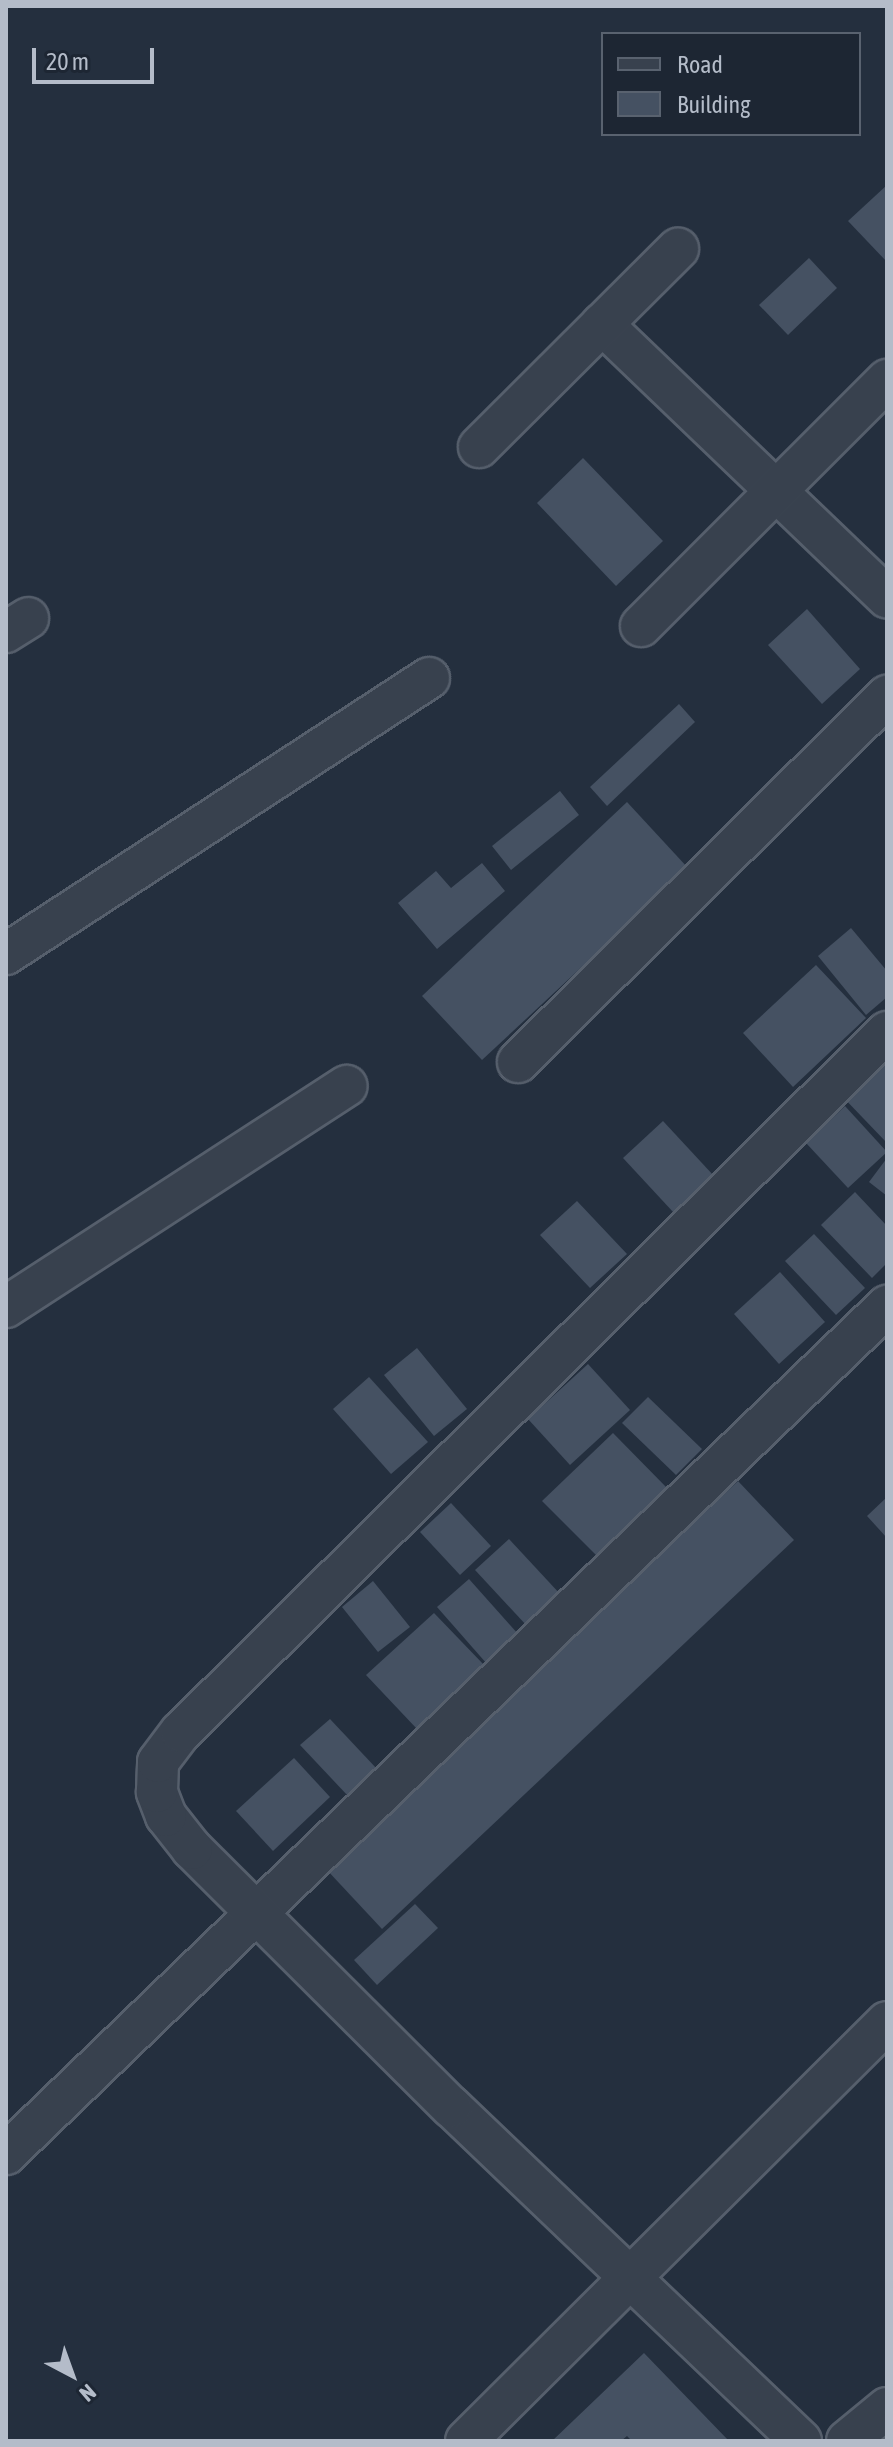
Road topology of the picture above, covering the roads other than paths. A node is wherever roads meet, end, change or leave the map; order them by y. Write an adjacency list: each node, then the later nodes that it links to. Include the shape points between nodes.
1 (678, 249): 2 (street)
2 (602, 324): 4 (street); 5 (street)
3 (887, 380): 5 (street)
4 (479, 447)
5 (778, 488): 6 (street); 7 (street)
6 (887, 597)
7 (641, 626)
8 (429, 678): 10 (street)
9 (887, 696): 12 (street)
10 (6, 954)
11 (887, 1032): 16 (street, via 181,1732 158,1762 157,1792 166,1816)
12 (518, 1062)
13 (346, 1086): 15 (street)
14 (887, 1306): 16 (street)
15 (6, 1307)
16 (256, 1913): 18 (street); 19 (street)
17 (887, 2022): 19 (street)
18 (6, 2154)
19 (628, 2278): 21 (street); 22 (street)
20 (887, 2408): 23 (street)
21 (466, 2441)
22 (801, 2441)
23 (847, 2441)

